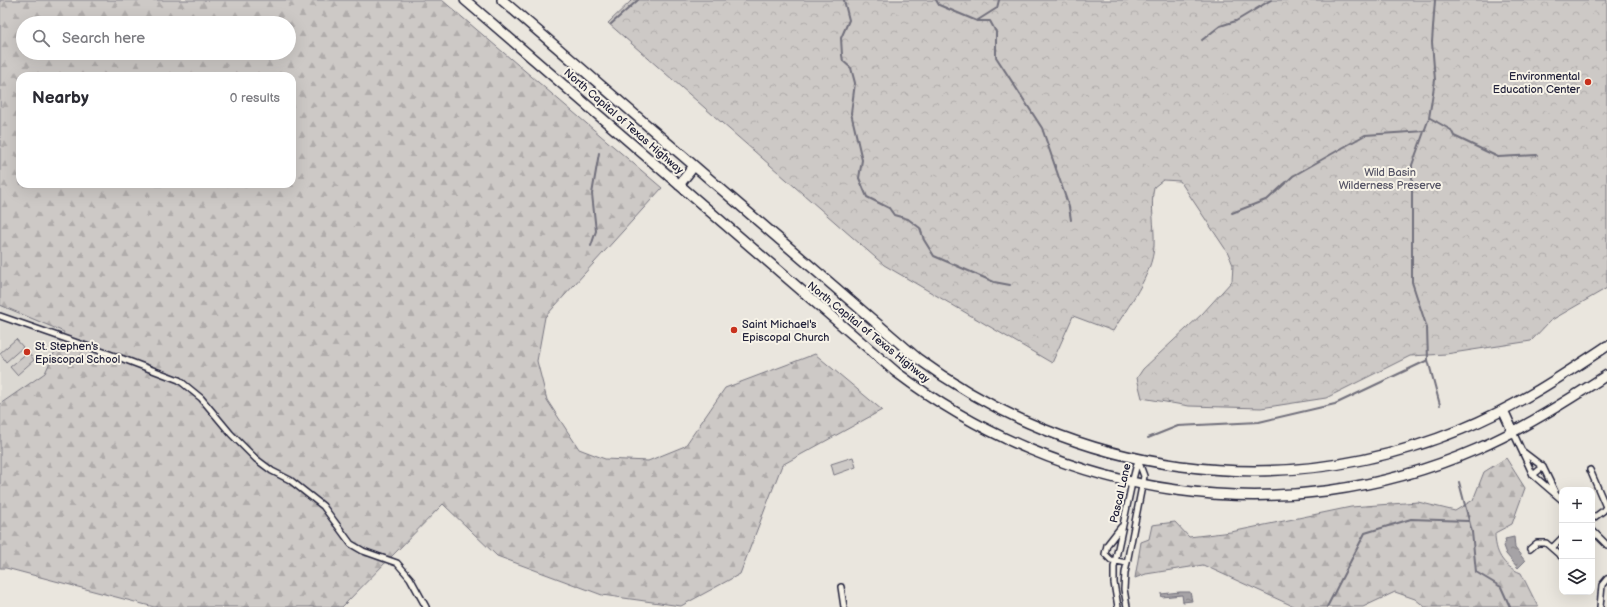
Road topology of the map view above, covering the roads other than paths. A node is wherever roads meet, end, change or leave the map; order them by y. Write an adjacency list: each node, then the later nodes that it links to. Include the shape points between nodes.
1 (465, 0): 4 (highway, North Capital of Texas Highway)
2 (502, 0): 3 (highway, North Capital of Texas Highway)
3 (694, 166): 4 (highway); 11 (highway, North Capital of Texas Highway, via 888,334 936,372 987,403 1028,423 1083,445)
4 (679, 185): 15 (highway, North Capital of Texas Highway, via 896,372 940,403 983,428 1029,450 1079,468)
5 (0, 316): 33 (street, via 179,380 201,398 256,459 290,480 323,506 351,544 397,563 410,578)
6 (1607, 346): 8 (highway, North Capital of Texas Highway)
7 (1607, 375): 9 (highway, North Capital of Texas Highway)
8 (1503, 410): 9 (highway); 11 (highway, North Capital of Texas Highway, via 1423,443 1322,467 1229,471 1186,468)
9 (1513, 432): 10 (street); 16 (highway, North Capital of Texas Highway, via 1476,450 1431,466 1386,479 1334,489 1286,494 1231,495)
10 (1520, 448): 12 (street); 14 (street)
11 (1138, 460): 15 (street, Pascal Lane); 16 (street, Pascal Lane, via 1144,473)
12 (1543, 467): 14 (street); 17 (street)
13 (1590, 470): 19 (street, via 1606,507)
14 (1532, 475): 17 (street)
15 (1132, 482): 16 (highway, North Capital of Texas Highway); 20 (street, Pascal Lane)
16 (1142, 485): 28 (street, Pascal Lane)
17 (1556, 494): 18 (street)
18 (1559, 497)
19 (1595, 517)
20 (1124, 521): 27 (street, Pascal Lane); 27 (street, via 1105,550 1106,557)
21 (1595, 533): 23 (street)
22 (1559, 541): 24 (street)
23 (1607, 545)
24 (1552, 548): 25 (street, via 1541,542); 26 (street)
25 (1530, 549)
26 (1559, 554)
27 (1115, 561): 28 (street); 30 (street, Pascal Lane)
28 (1127, 563): 31 (street, Pascal Lane)
29 (1607, 579): 37 (street, via 1601,587)
30 (1113, 581): 31 (street); 35 (street, Pascal Lane)
31 (1124, 582): 36 (street, Pascal Lane)
32 (841, 587): 34 (street)
33 (426, 607)
34 (844, 607)
35 (1118, 607)
36 (1128, 607)
37 (1600, 607)

